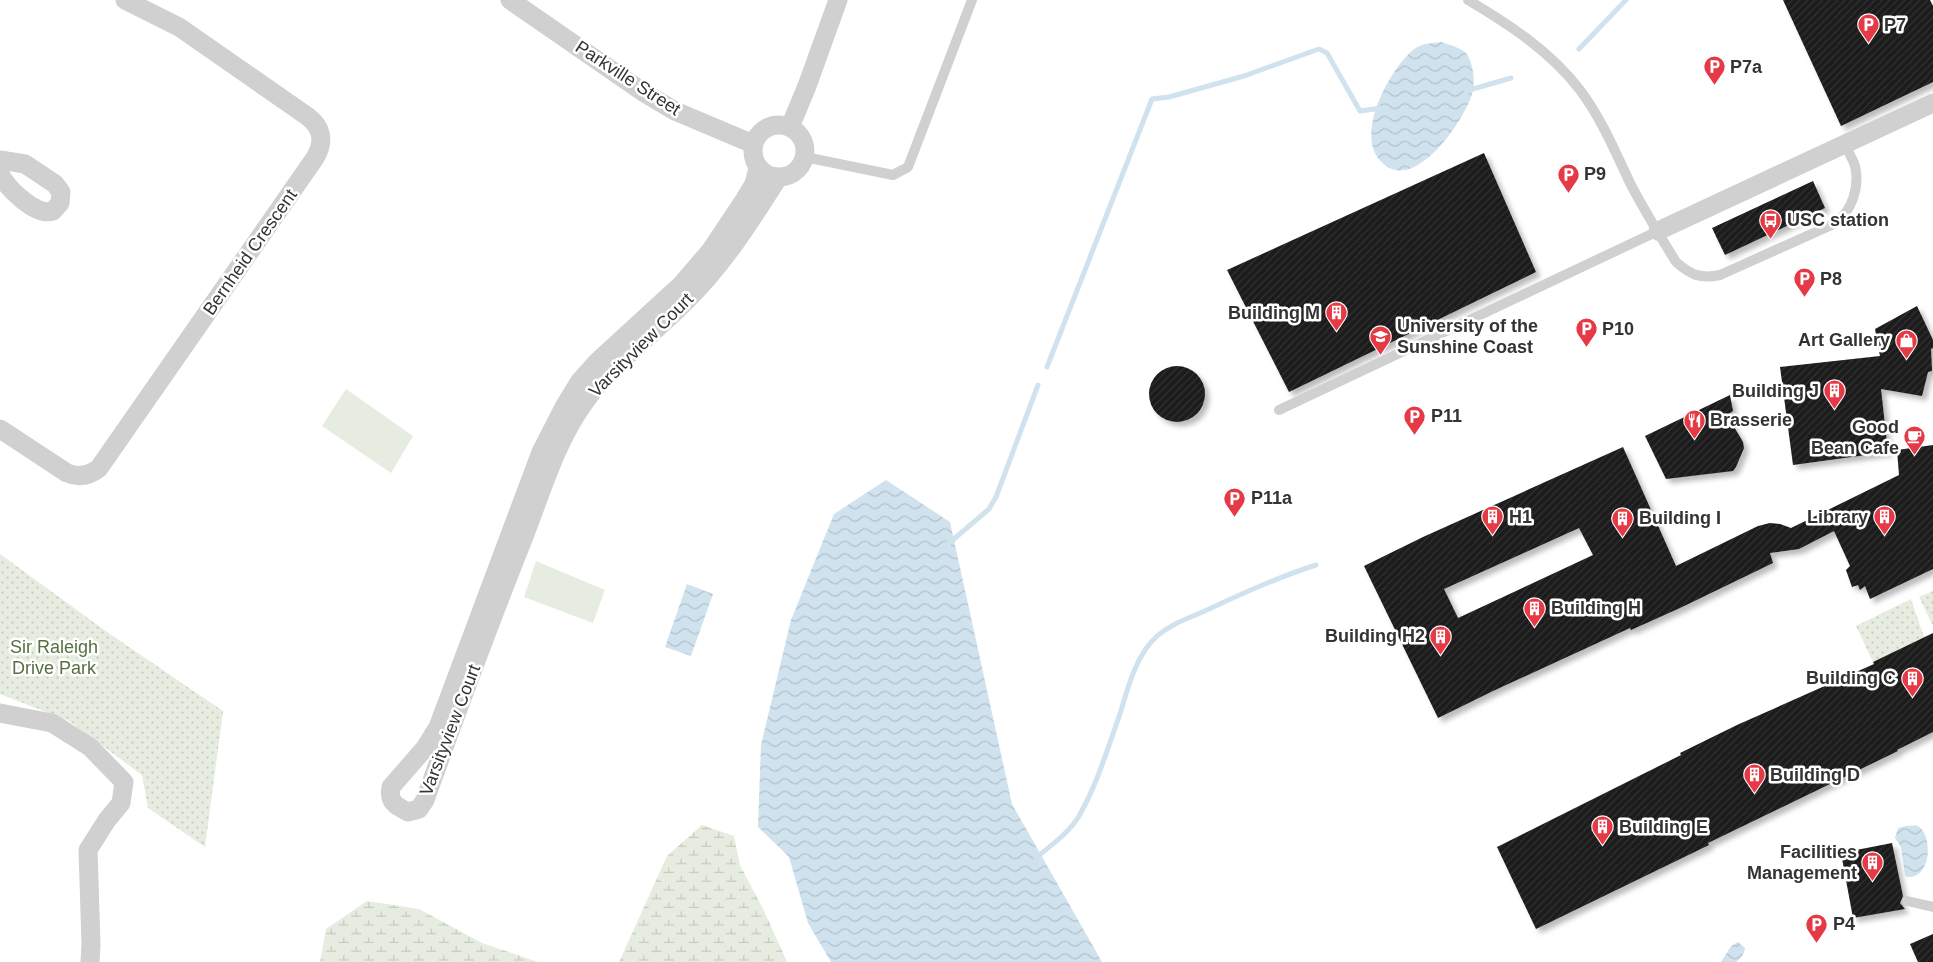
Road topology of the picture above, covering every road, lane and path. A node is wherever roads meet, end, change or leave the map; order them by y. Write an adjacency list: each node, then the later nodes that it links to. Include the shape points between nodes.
1 (125, 0): 18 (street, Bernheid Crescent, via 187,33 308,116 319,128 321,145 316,158 99,468 85,476 67,474)
2 (510, 0): 8 (street, Parkville Street, via 675,111)
3 (838, 0): 7 (street)
4 (972, 0): 10 (lane, via 908,167 893,174)
5 (1468, 0): 15 (lane, via 1518,31 1562,68 1594,109)
6 (1933, 103): 9 (street)
7 (790, 127): 8 (street, via 768,127); 10 (street, via 803,140)
8 (753, 144): 12 (street, via 752,152)
9 (1845, 145): 15 (street); 15 (lane, via 1855,166 1854,196 1844,217 1836,223 1720,275 1701,278 1676,262)
10 (804, 157): 14 (street, via 795,173)
11 (0, 160): 13 (street, via 25,164 55,184 61,192 60,203 53,211 42,212 11,189)
12 (758, 168): 14 (street, via 770,177); 16 (street, Varsityview Court, via 746,199 711,250)
13 (0, 174)
14 (778, 178): 16 (street, Varsityview Court, via 725,258 685,302 642,341)
15 (1658, 231): 17 (lane)
16 (603, 368): 20 (street, Varsityview Court, via 580,381 541,452 511,552)
17 (1279, 410)
18 (0, 429)
19 (0, 713): 23 (street, via 52,724 90,747 124,782 121,803 88,850)
20 (444, 729)
21 (1907, 901): 22 (lane)
22 (1933, 907)
23 (90, 962)

